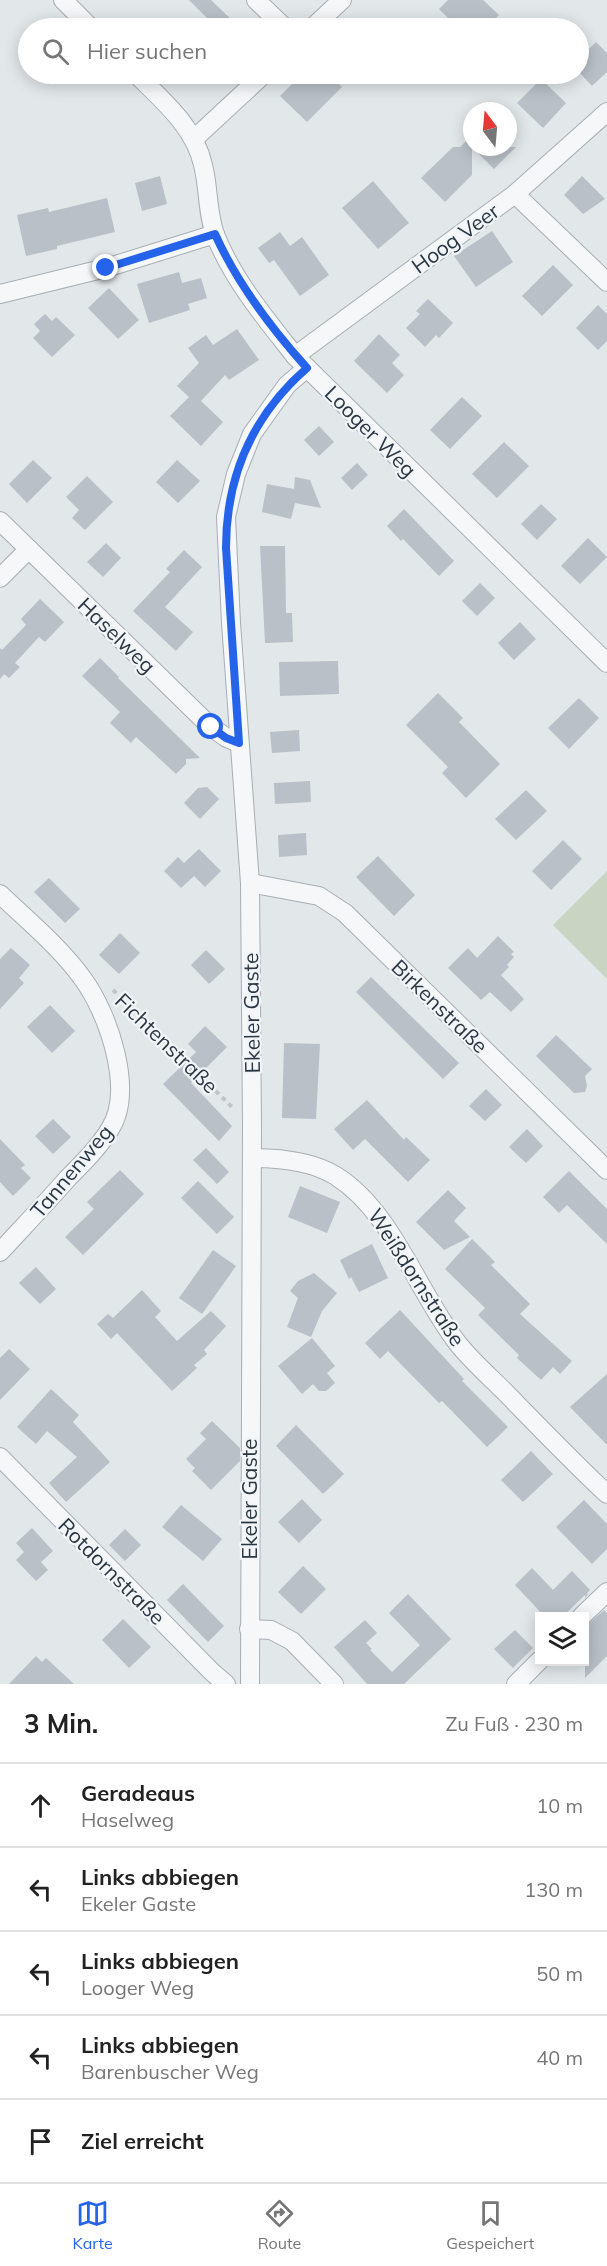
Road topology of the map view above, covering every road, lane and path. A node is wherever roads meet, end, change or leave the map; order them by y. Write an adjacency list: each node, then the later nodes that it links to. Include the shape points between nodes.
1 (63, 0): 4 (street)
2 (256, 0): 5 (street)
3 (342, 0): 6 (street)
4 (81, 18)
5 (275, 18)
6 (323, 18)
7 (146, 84): 10 (street, Looger Weg)
8 (253, 84): 10 (street)
9 (607, 112): 11 (street, Hoog Veer)
10 (194, 139): 12 (street, Looger Weg, via 203,164)
11 (514, 194): 13 (street); 15 (street, Hoog Veer)
12 (215, 234): 14 (street, via 106,268); 15 (street, Looger Weg, via 226,260)
13 (607, 282)
14 (0, 294)
15 (301, 362): 19 (street, Looger Weg); 20 (street, Ekeler Gaste, via 252,434 236,474 226,517)
16 (0, 521): 17 (street, Haselweg)
17 (28, 549): 18 (street); 20 (street, Haselweg, via 211,727)
18 (0, 578)
19 (607, 663)
20 (239, 743): 21 (street, Ekeler Gaste)
21 (250, 883): 24 (street, Ekeler Gaste); 26 (street, Birkenstraße, via 319,896 345,913)
22 (0, 894): 23 (street)
23 (85, 980): 24 (path, Fichtenstraße, via 110,987); 27 (street, Tannenweg, via 112,1039 118,1064 118,1108 111,1128 89,1156)
24 (252, 1126): 25 (street, Ekeler Gaste)
25 (252, 1158): 29 (street, Weißdornstraße, via 279,1158 305,1164 334,1175 363,1197 459,1345); 32 (street, Ekeler Gaste)
26 (607, 1170)
27 (0, 1252)
28 (0, 1457): 34 (street, Rotdornstraße)
29 (607, 1494)
30 (607, 1592): 31 (street)
31 (587, 1612)
32 (249, 1629): 35 (street, Ekeler Gaste); 36 (street, via 271,1630 292,1641)
33 (535, 1665): 37 (street)
34 (226, 1684)
35 (250, 1684)
36 (334, 1684)
37 (516, 1684)

